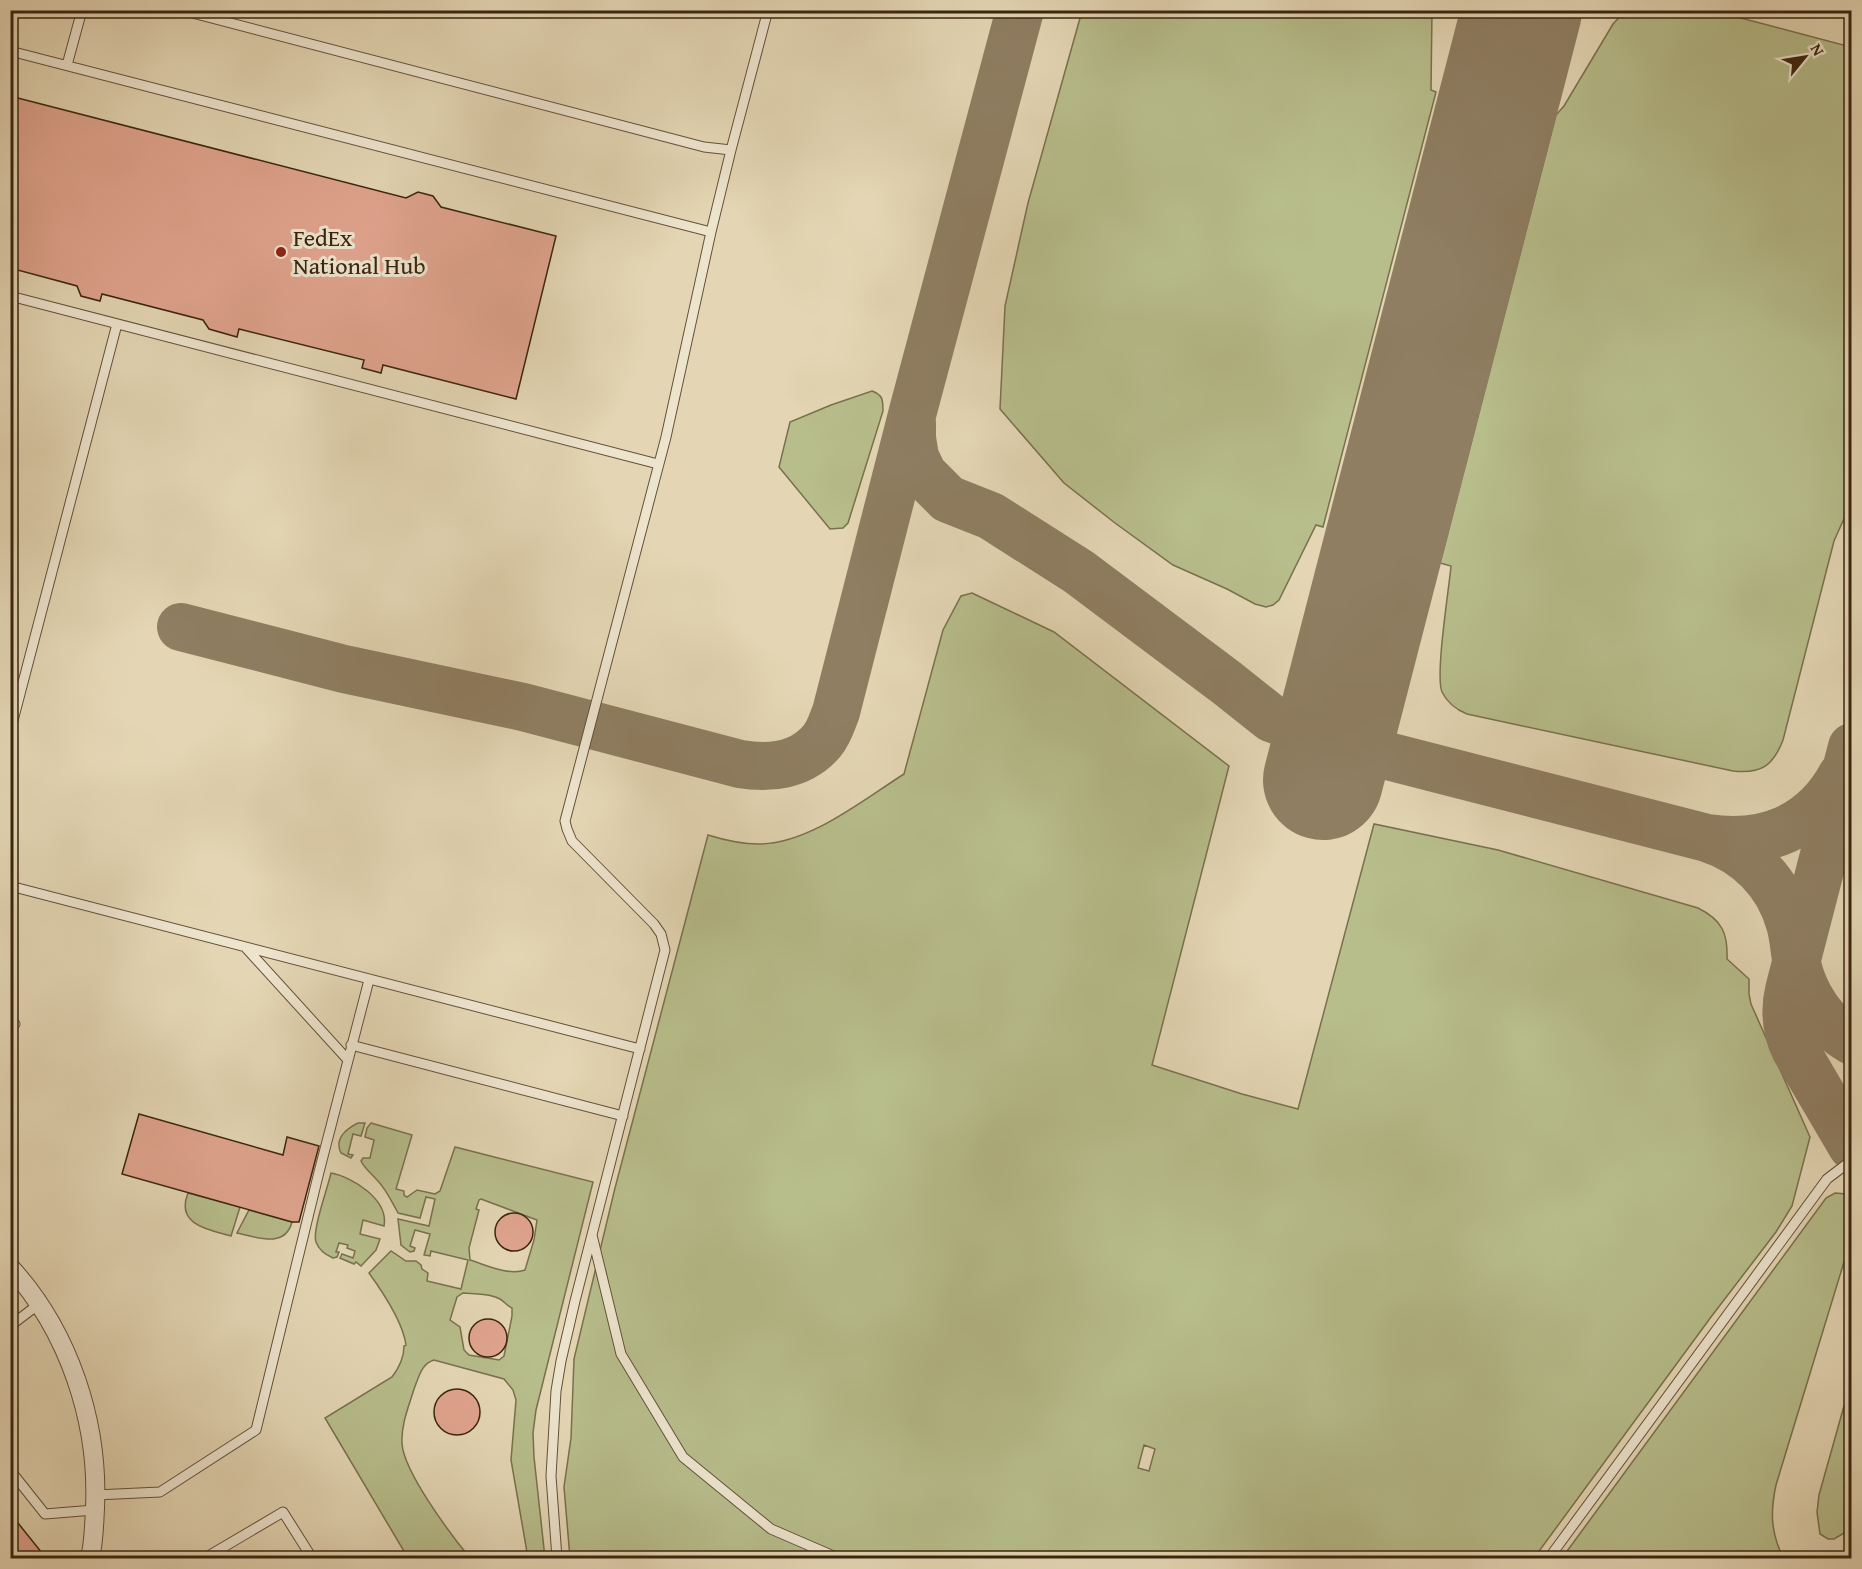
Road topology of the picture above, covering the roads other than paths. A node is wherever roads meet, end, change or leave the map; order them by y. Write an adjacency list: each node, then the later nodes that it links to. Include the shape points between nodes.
1 (82, 10): 5 (lane)
2 (181, 10): 6 (lane)
3 (768, 10): 6 (lane)
4 (10, 51): 5 (lane)
5 (67, 65): 7 (lane)
6 (730, 150): 7 (lane)
7 (711, 232): 10 (lane)
8 (10, 296): 9 (lane)
9 (117, 324): 10 (lane); 11 (lane)
10 (658, 464): 16 (lane, via 566,822 576,847 654,924 664,941 663,962)
11 (10, 732)
12 (10, 886): 13 (lane)
13 (246, 948): 14 (lane); 17 (lane)
14 (369, 980): 15 (lane); 16 (lane)
15 (351, 1045): 17 (lane); 18 (lane)
16 (640, 1050): 18 (lane)
17 (348, 1060): 25 (lane, via 256,1430 160,1492)
18 (623, 1116): 20 (lane)
19 (1851, 1160): 31 (lane, via 1827,1179)
20 (592, 1234): 29 (lane, via 556,1391 551,1476); 30 (lane, via 621,1354 684,1457 771,1529)
21 (10, 1267): 22 (street)
22 (39, 1304): 23 (lane); 25 (street, via 61,1344 84,1405 95,1462)
23 (10, 1326)
24 (10, 1470): 25 (lane, via 45,1514)
25 (95, 1503): 26 (street)
26 (90, 1558)
27 (205, 1558): 28 (lane, via 284,1512)
28 (312, 1558)
29 (557, 1558)
30 (838, 1558)
31 (1549, 1558)

